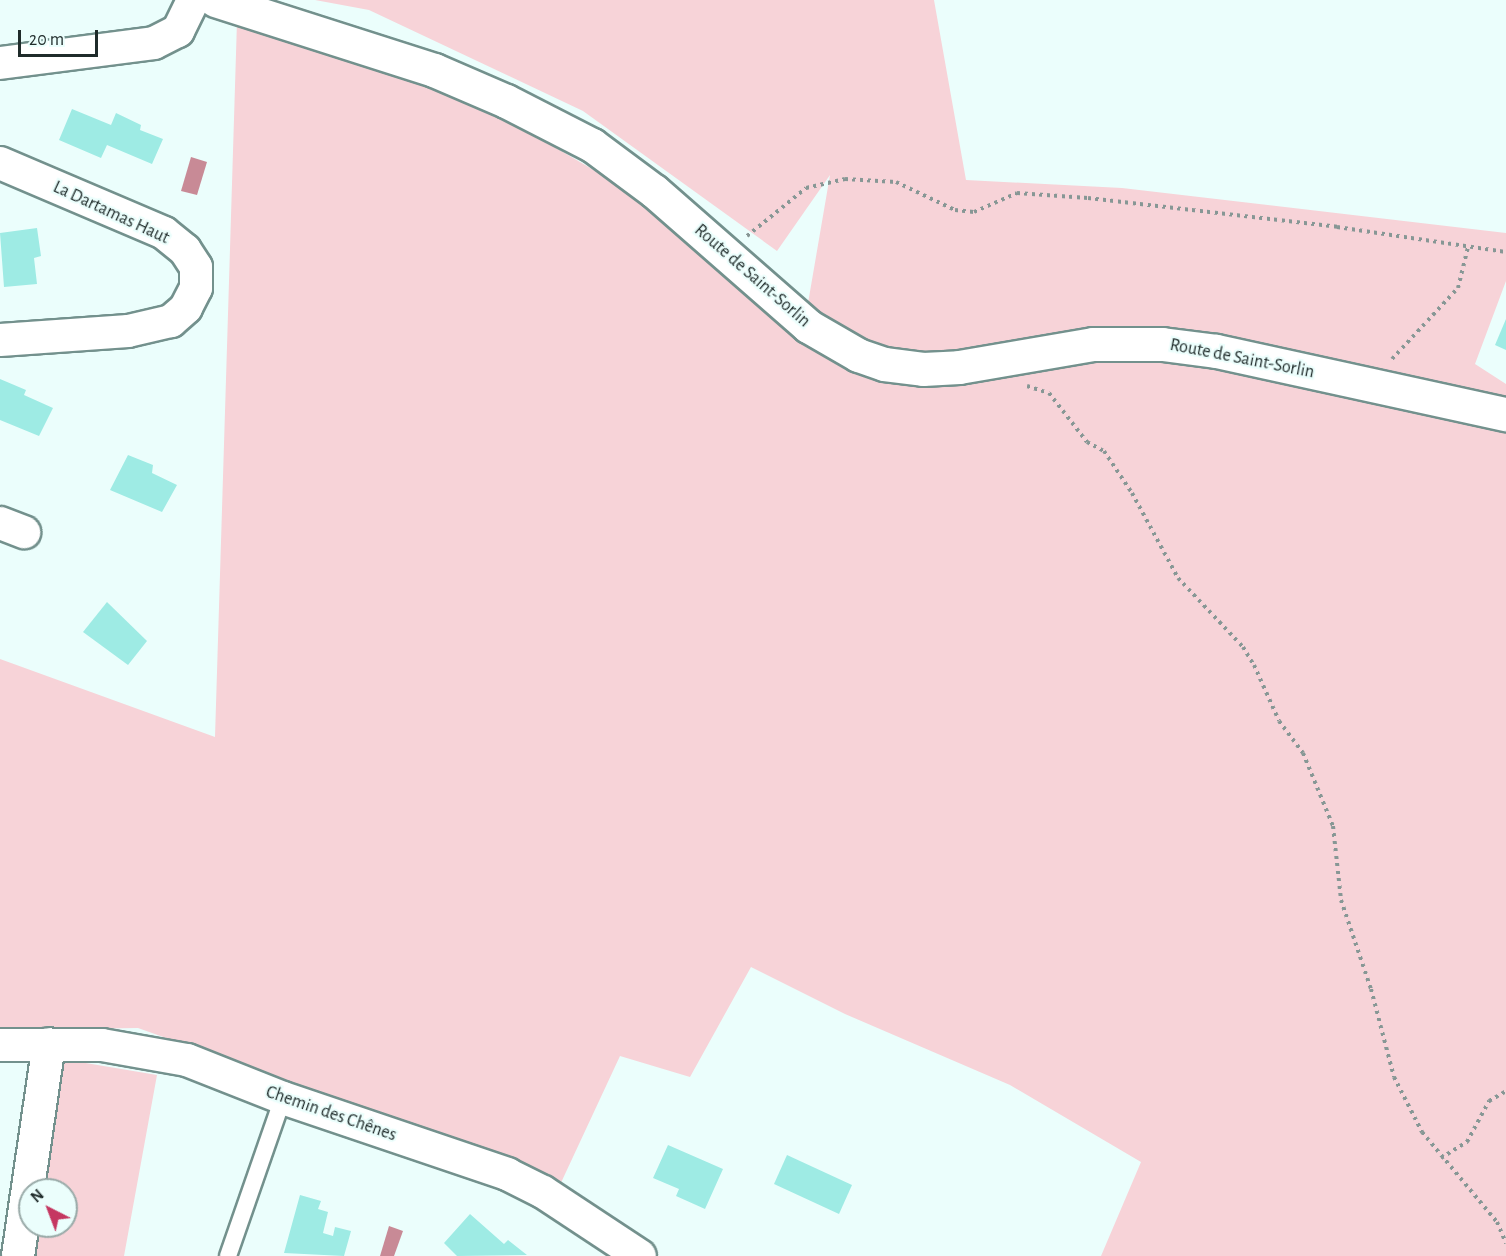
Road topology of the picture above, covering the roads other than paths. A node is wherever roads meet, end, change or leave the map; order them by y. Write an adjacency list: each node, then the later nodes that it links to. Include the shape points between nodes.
1 (193, 0): 3 (street, via 178,31 154,43)
2 (216, 0): 6 (street, Route de Saint-Sorlin, via 364,45 506,101 592,145 621,165 808,326 858,355 884,364 923,369 959,367 1093,344 1162,344 1216,351)
3 (0, 63)
4 (0, 164): 5 (street, La Dartamas Haut, via 164,234 185,250 196,267 196,288 186,308 171,321 128,331)
5 (0, 340)
6 (1506, 414)
7 (49, 1044): 8 (street, Chemin des Chênes); 9 (street, Chemin des Chênes, via 102,1045 188,1060); 10 (street)
8 (0, 1045)
9 (283, 1098): 11 (lane); 12 (street, Chemin des Chênes, via 507,1174 543,1192)
10 (18, 1256)
11 (228, 1256)
12 (640, 1256)

